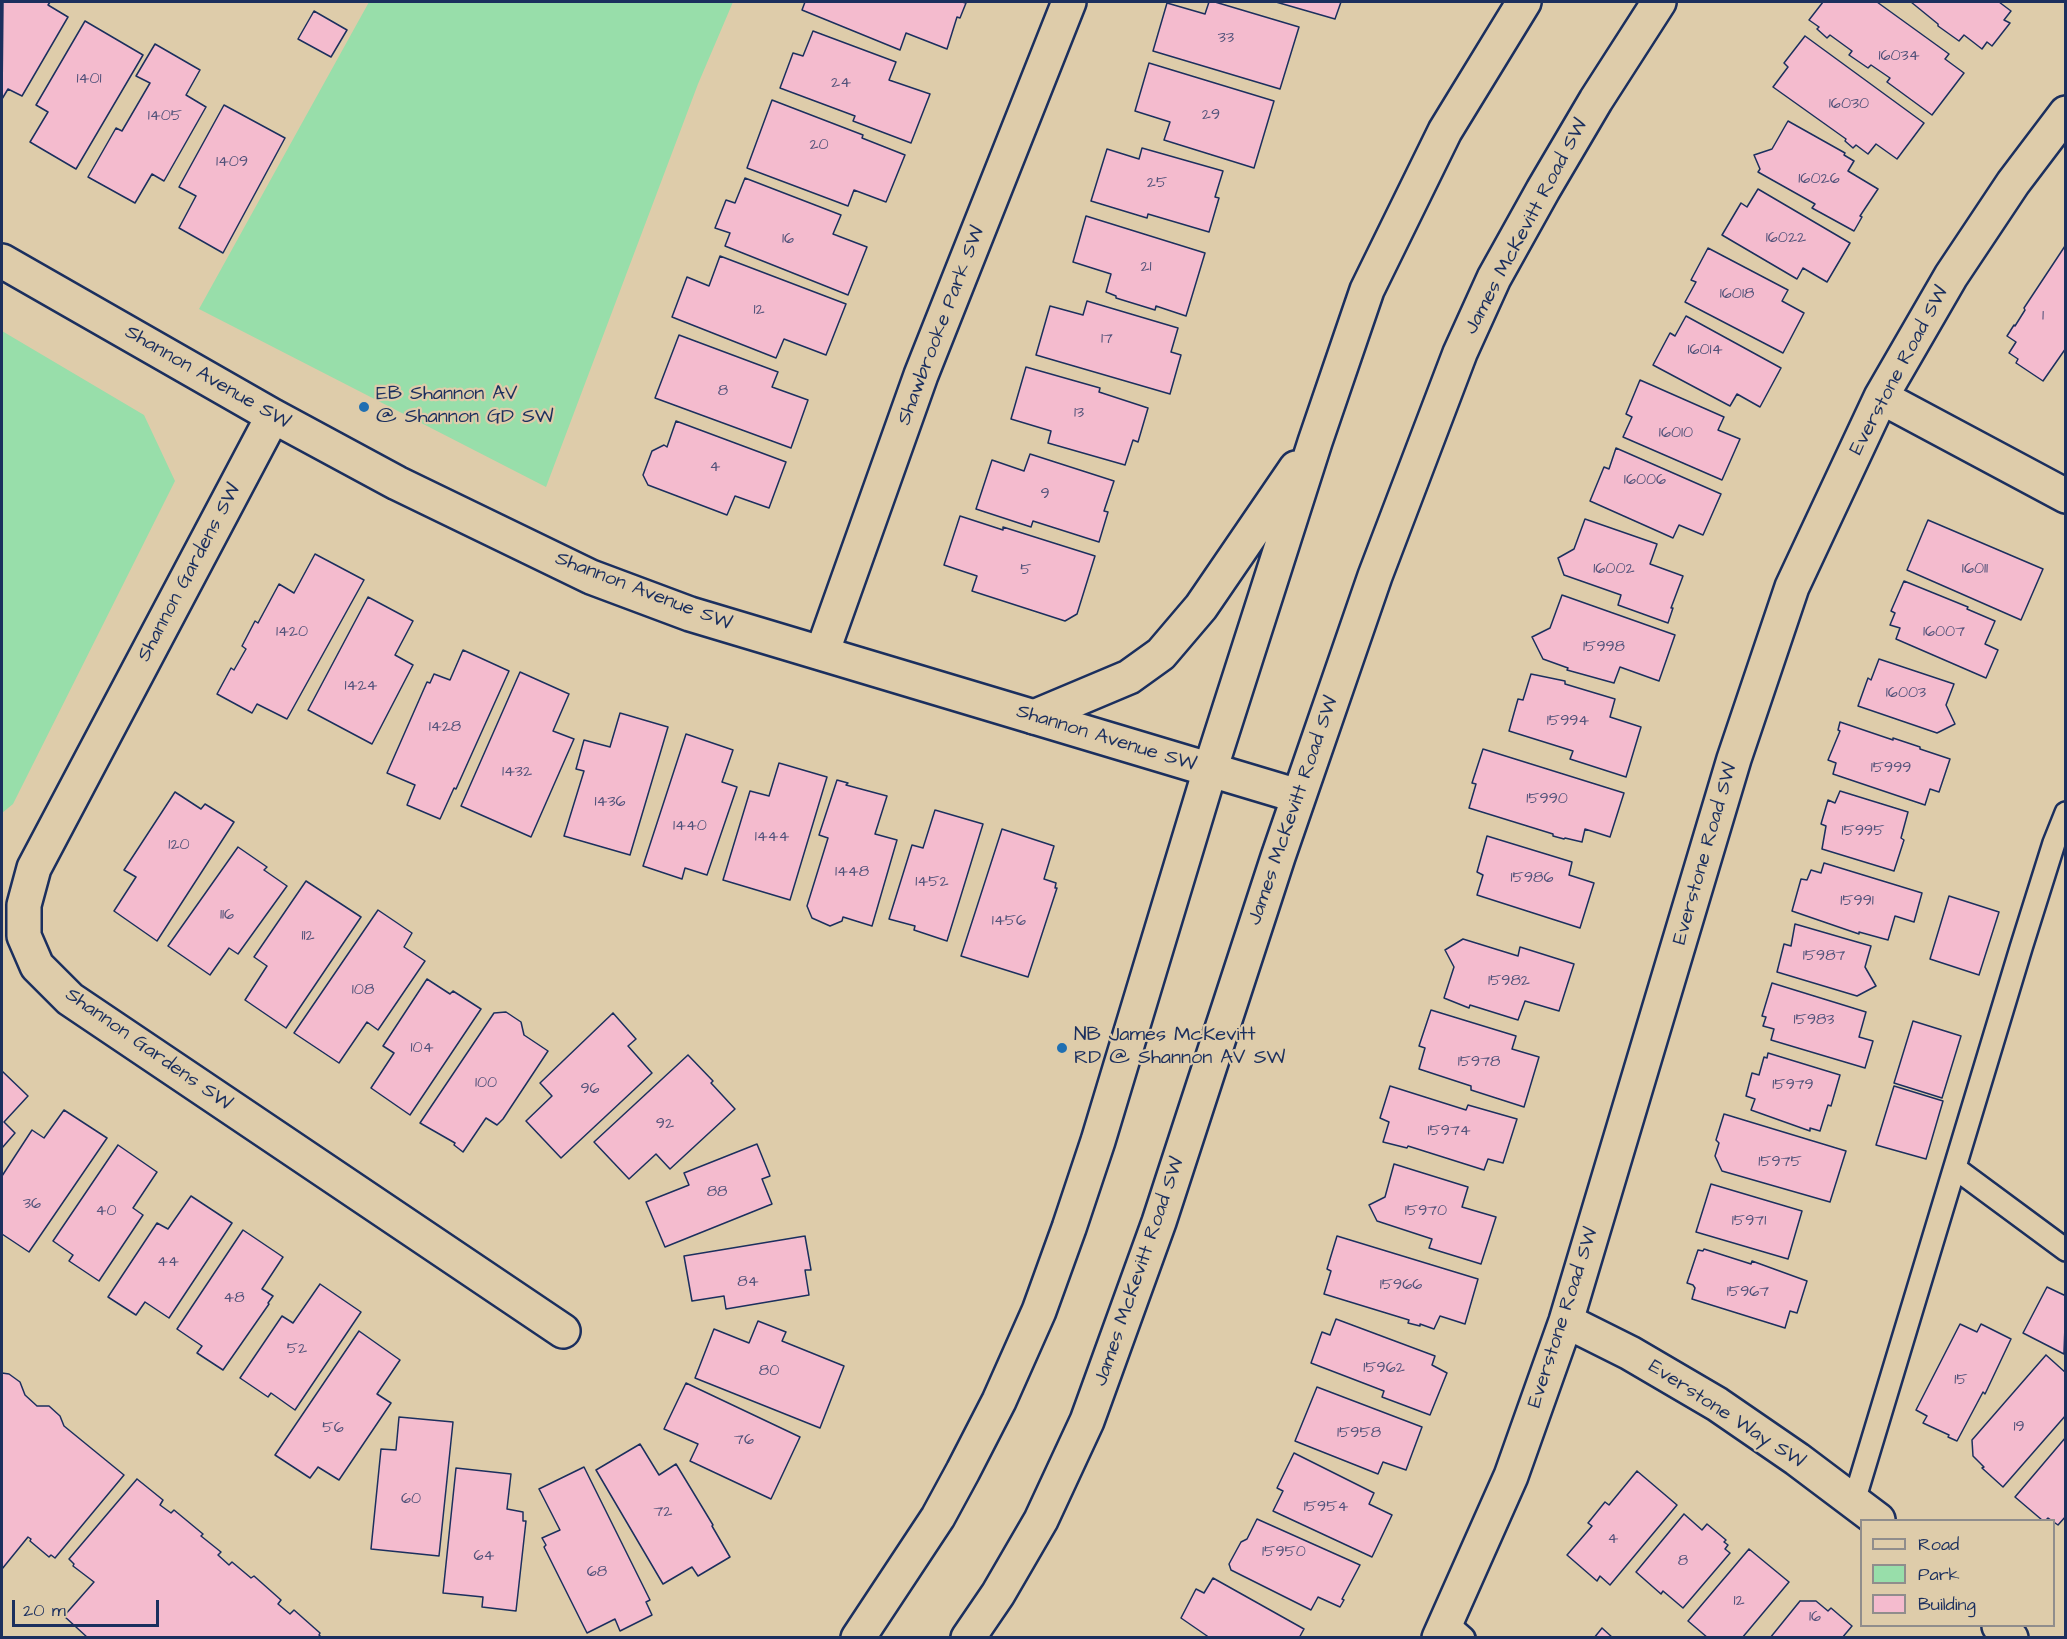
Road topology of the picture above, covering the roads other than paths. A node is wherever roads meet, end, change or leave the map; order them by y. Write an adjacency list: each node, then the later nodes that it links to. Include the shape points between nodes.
1 (1069, 2): 10 (street, Shawbrooke Park SW, via 921,375)
2 (1524, 2): 8 (street, via 1445,130 1367,290)
3 (1659, 2): 13 (street, James McKevitt Road SW, via 1596,100 1494,278 1460,353 1375,576)
4 (2066, 113): 6 (street, Everstone Road SW, via 1951,276)
5 (2, 261): 7 (street, Shannon Avenue SW)
6 (1881, 397): 9 (street); 17 (street, Everstone Road SW, via 1788,598 1734,759)
7 (273, 416): 10 (street, Shannon Avenue SW, via 397,483 591,577 690,614); 18 (street, Shannon Gardens SW, via 34,868 24,905 24,936 37,966 70,999)
8 (1315, 442): 11 (street, via 1201,607 1161,654 1129,677); 12 (street)
9 (2066, 496)
10 (822, 652): 11 (street, Shannon Avenue SW)
11 (1034, 717): 12 (street, Shannon Avenue SW)
12 (1210, 770): 13 (street, Shannon Avenue SW); 22 (street, via 1098,1141 1038,1311 999,1401 938,1517)
13 (1298, 796): 23 (street, James McKevitt Road SW, via 1160,1222 1087,1421 1041,1520)
14 (2066, 813): 15 (lane, via 2050,854)
15 (1955, 1168): 16 (lane); 19 (lane)
16 (2066, 1250)
17 (1566, 1321): 19 (street, Everstone Way SW, via 1717,1404); 21 (street, Everstone Road SW)
18 (563, 1330)
19 (1866, 1511)
20 (2000, 1627): 24 (street)
21 (1450, 1633)
22 (858, 1638)
23 (968, 1638)
24 (2011, 1638)

